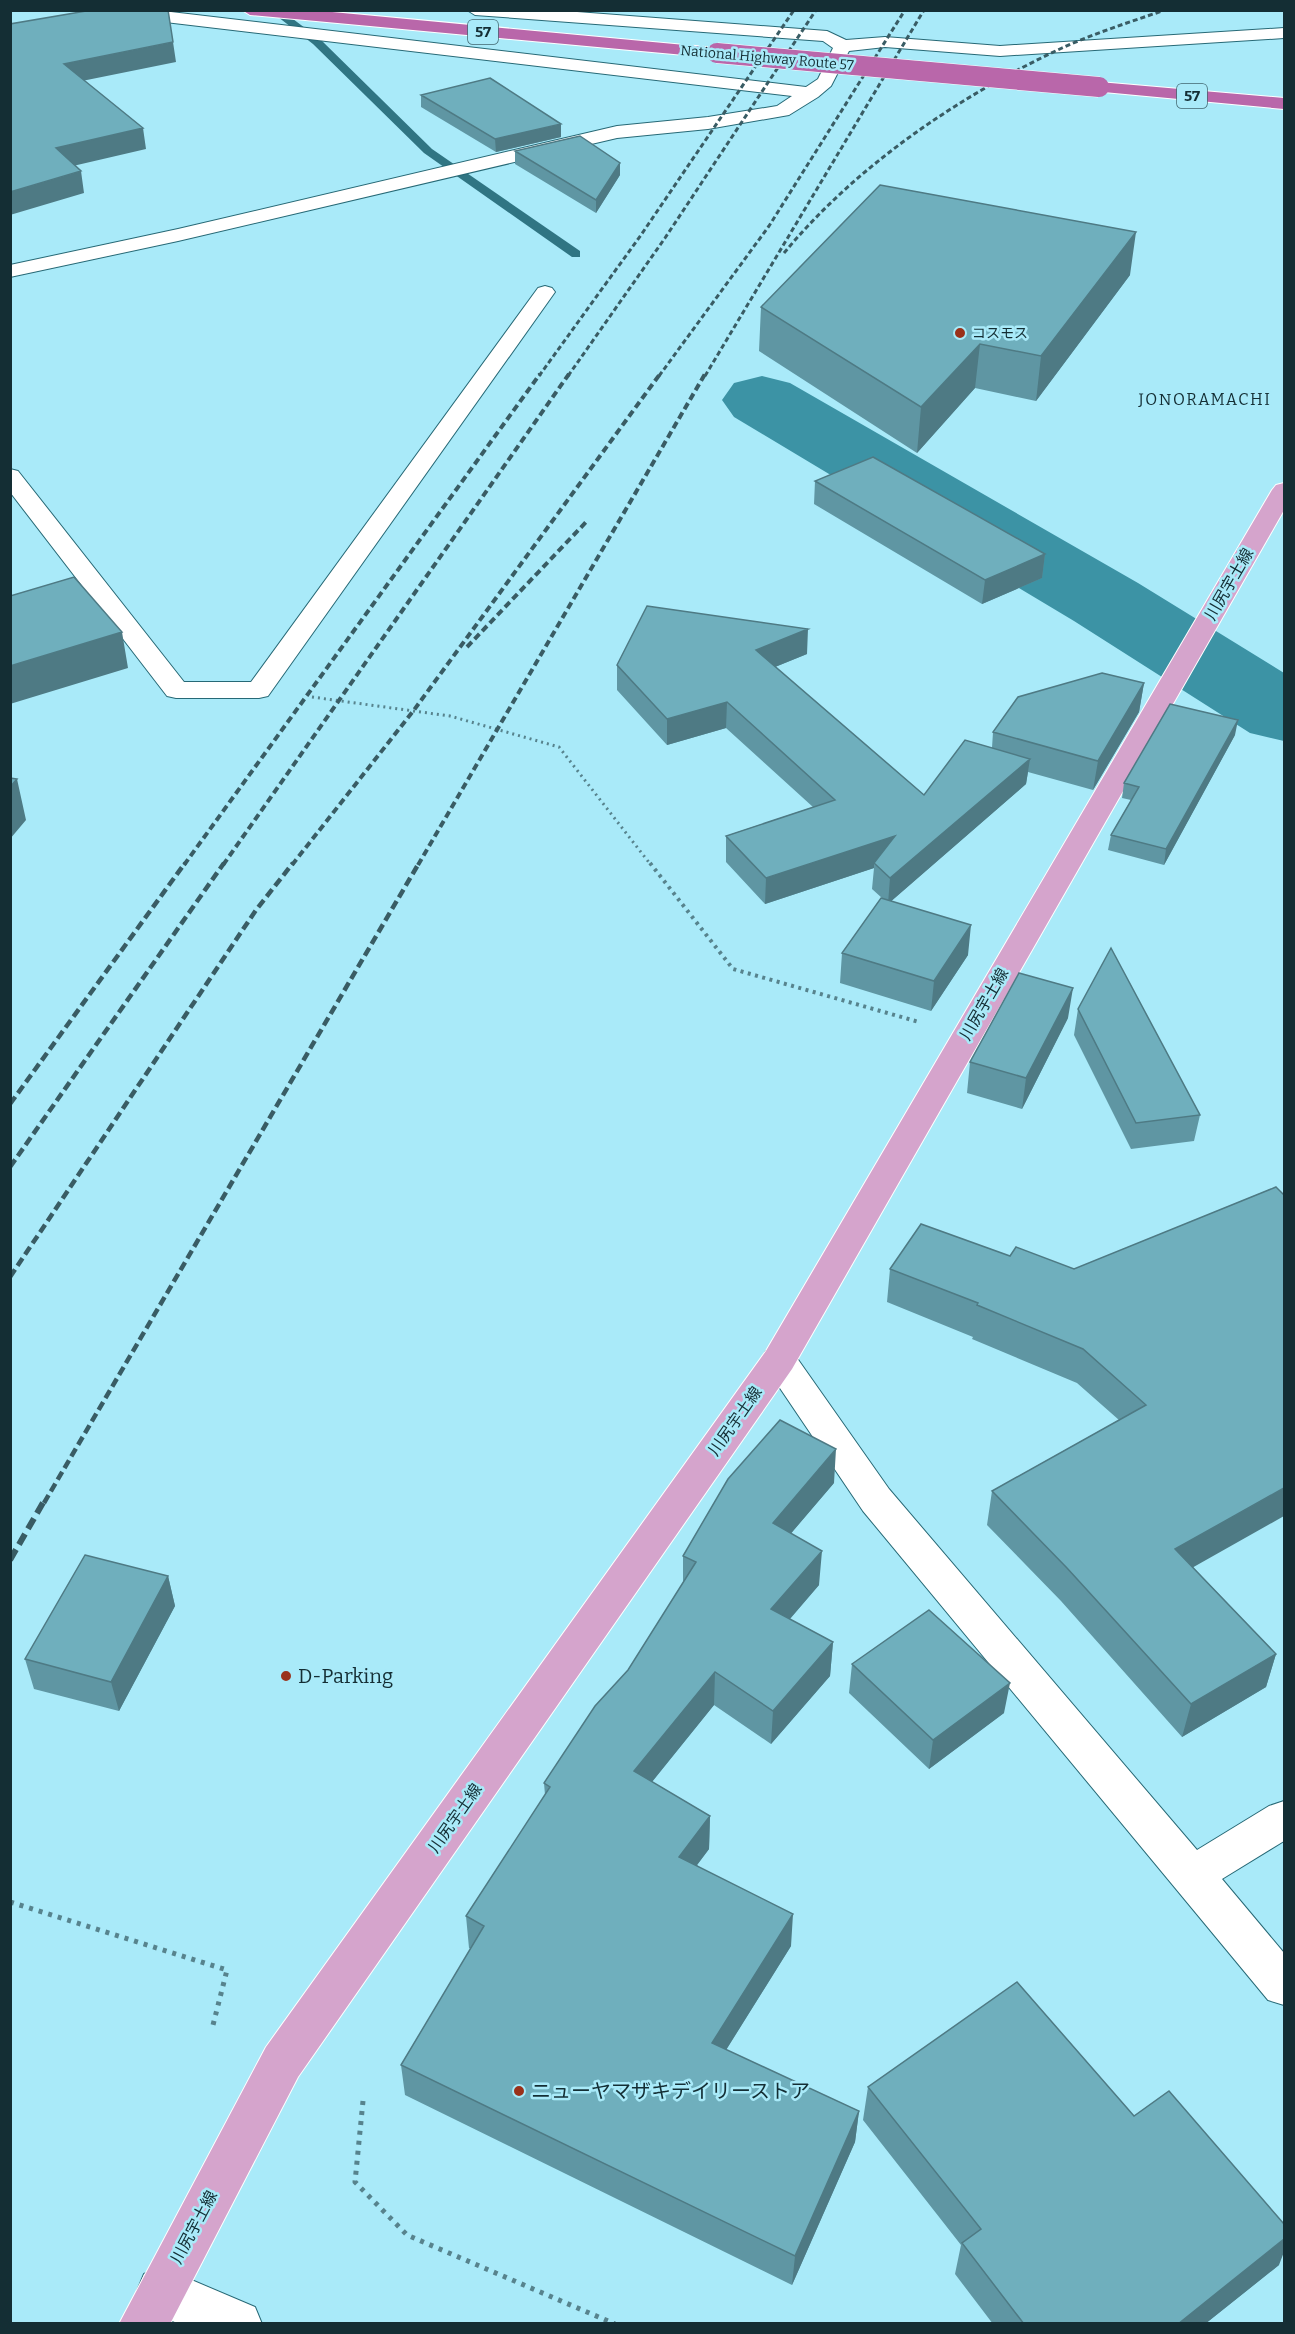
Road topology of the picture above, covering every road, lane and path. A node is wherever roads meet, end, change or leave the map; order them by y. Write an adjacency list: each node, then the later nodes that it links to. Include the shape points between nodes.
1 (106, 10): 8 (street)
2 (250, 10): 9 (highway, National Highway Route 57 / 57, bridge)
3 (475, 10): 5 (street)
4 (754, 10): 5 (street)
5 (739, 30): 7 (street, via 827,36)
6 (1284, 33): 7 (street, via 1000,51 885,42)
7 (843, 46): 8 (street, via 825,82)
8 (812, 93): 10 (street, via 782,111 617,132)
9 (1284, 104)
10 (10, 271)
11 (545, 292): 14 (street)
12 (10, 476): 14 (street, via 176,690)
13 (1284, 490): 15 (main road, 川尻宇土線)
14 (259, 690): 15 (path, via 450,716 558,747 733,969)
15 (966, 1035): 16 (main road, 川尻宇土線)
16 (778, 1360): 18 (street, via 876,1500); 23 (main road, 川尻宇土線, via 282,2062)
17 (1284, 1819): 18 (street)
18 (1192, 1875): 20 (street)
19 (10, 1902): 21 (path, via 226,1970)
20 (1284, 1984)
21 (212, 2029)
22 (363, 2101): 25 (path, via 355,2182 407,2235)
23 (152, 2307): 24 (street)
24 (238, 2324)
25 (615, 2324)

